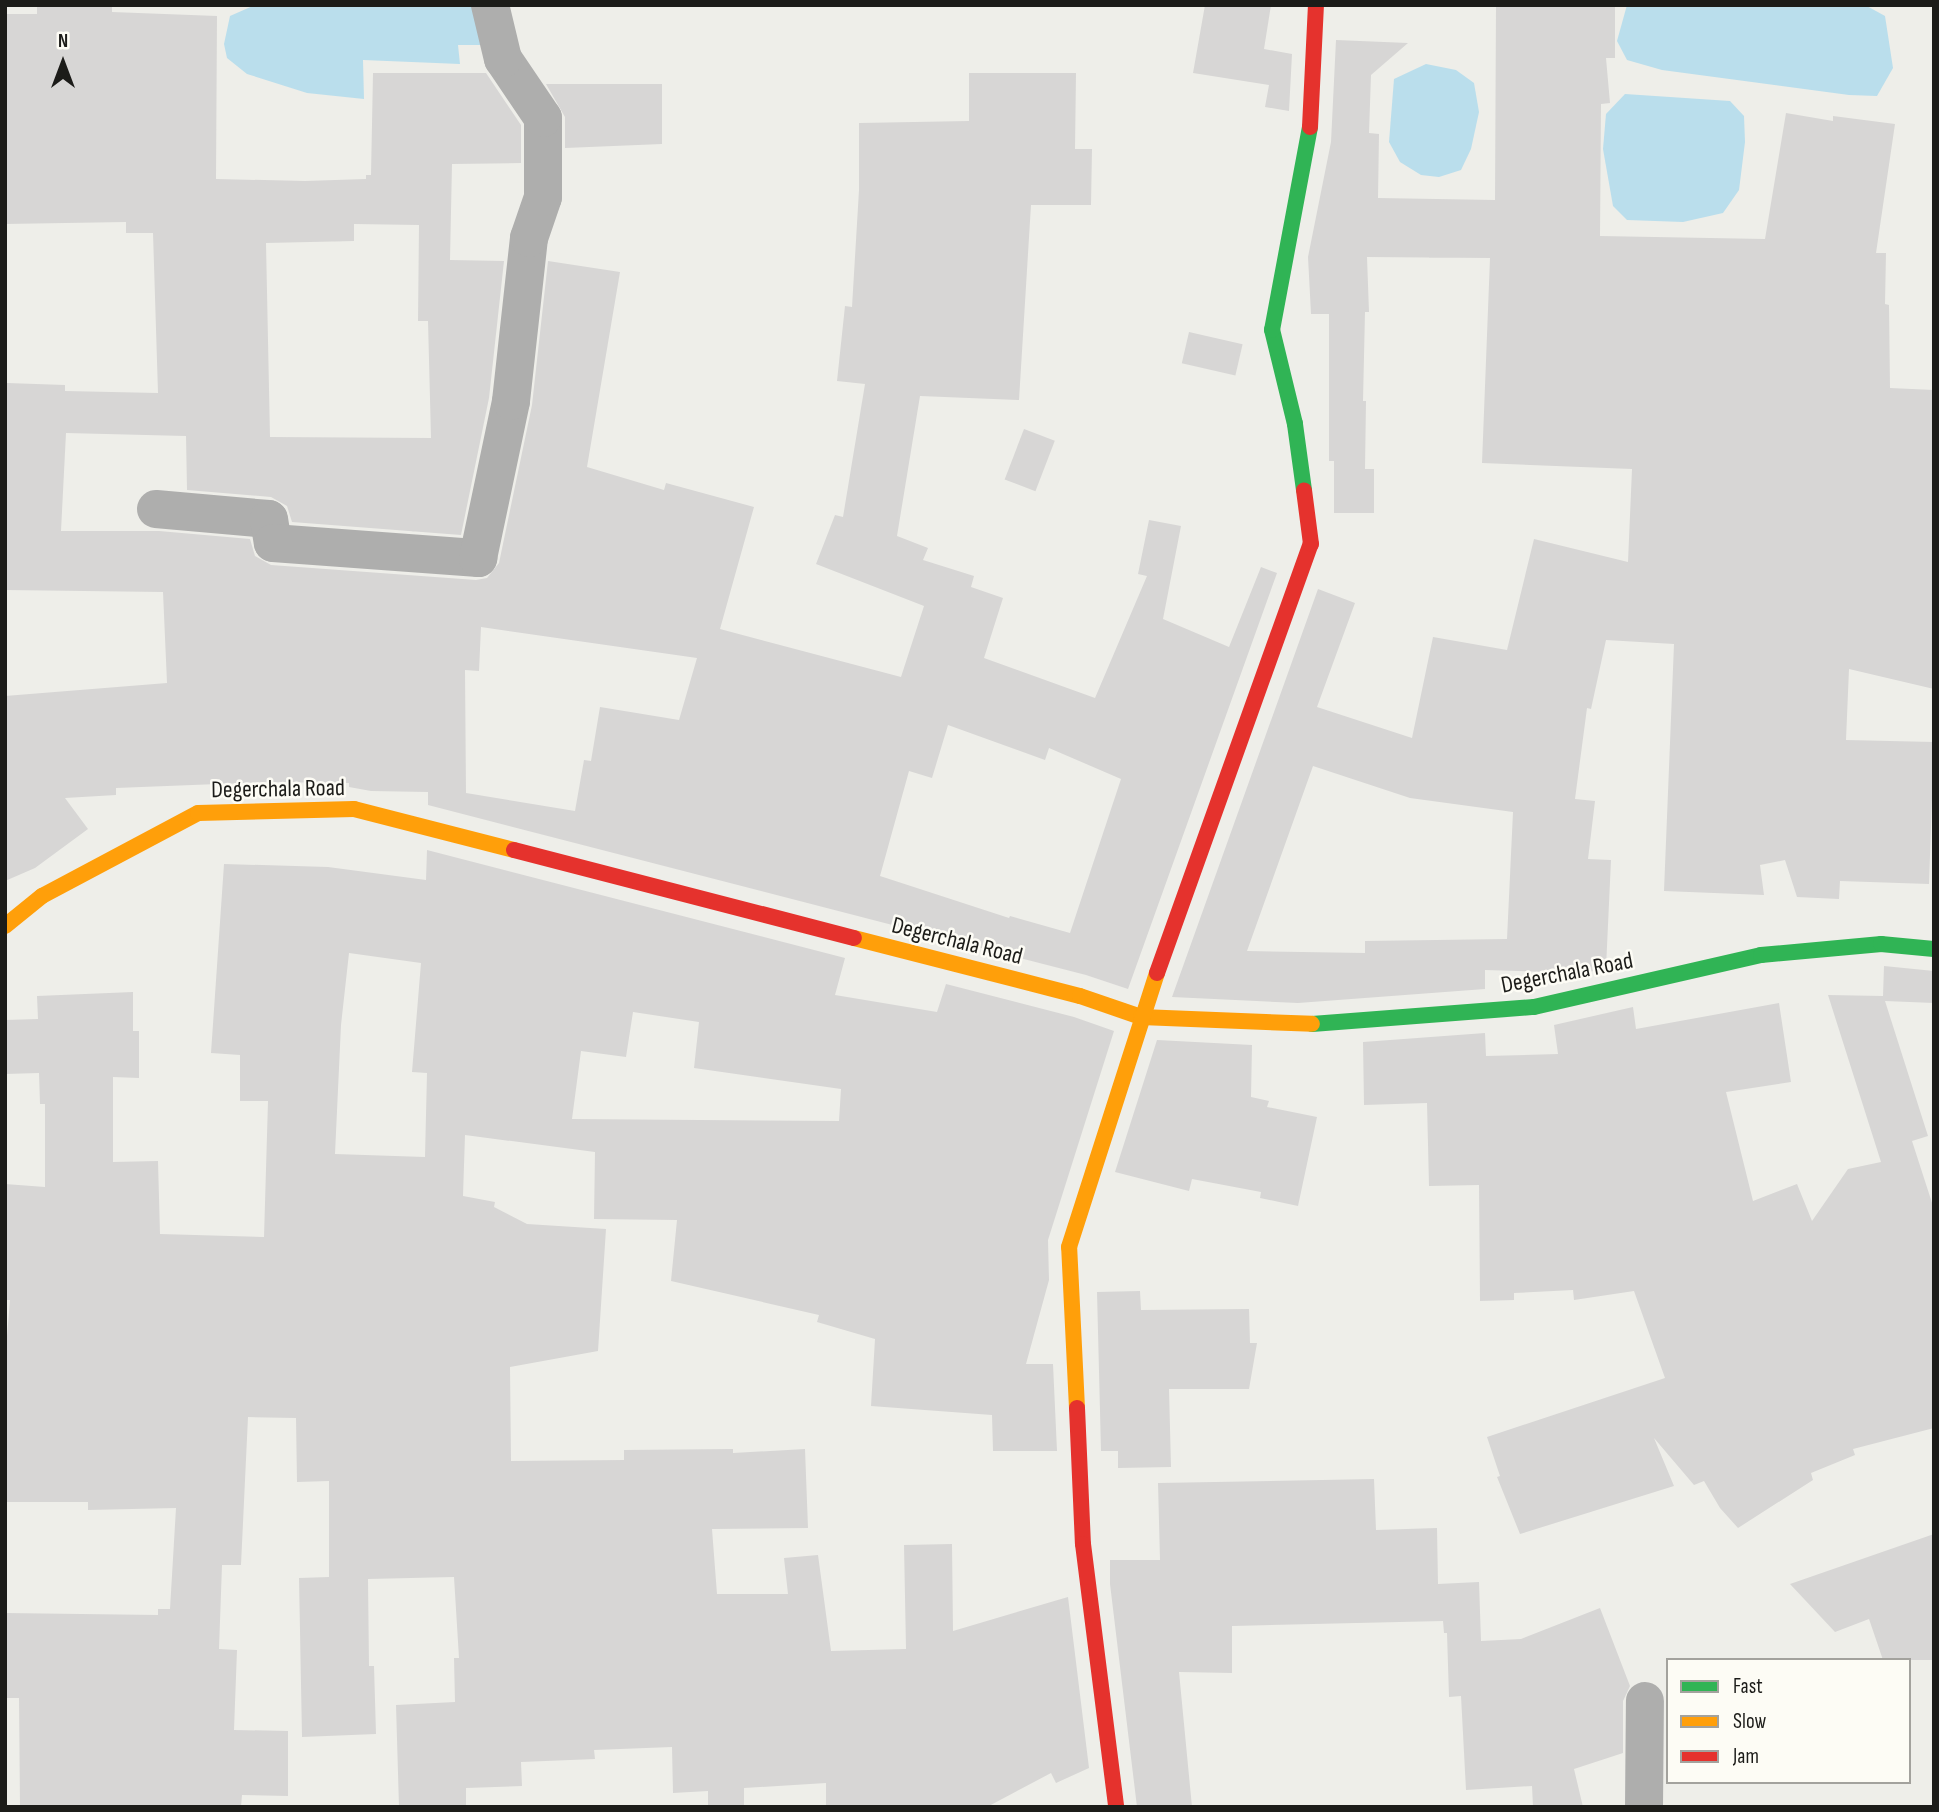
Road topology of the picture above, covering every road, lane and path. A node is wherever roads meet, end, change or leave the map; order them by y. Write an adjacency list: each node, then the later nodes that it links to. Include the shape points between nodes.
1 (490, 5): 3 (street, via 503,59 543,118 543,197 528,238 511,401 478,558 273,543 269,520)
2 (1316, 5): 6 (street, via 1309,138 1272,330 1295,424 1311,544)
3 (156, 509)
4 (5, 926): 6 (street, Degerchala Road, via 42,896 198,813 354,809 1080,996)
5 (1934, 949): 6 (street, Degerchala Road, via 1881,944 1760,955 1534,1007 1298,1025)
6 (1141, 1017): 8 (street, via 1069,1247 1083,1544)
7 (1645, 1701): 9 (street)
8 (1116, 1807)
9 (1644, 1807)

